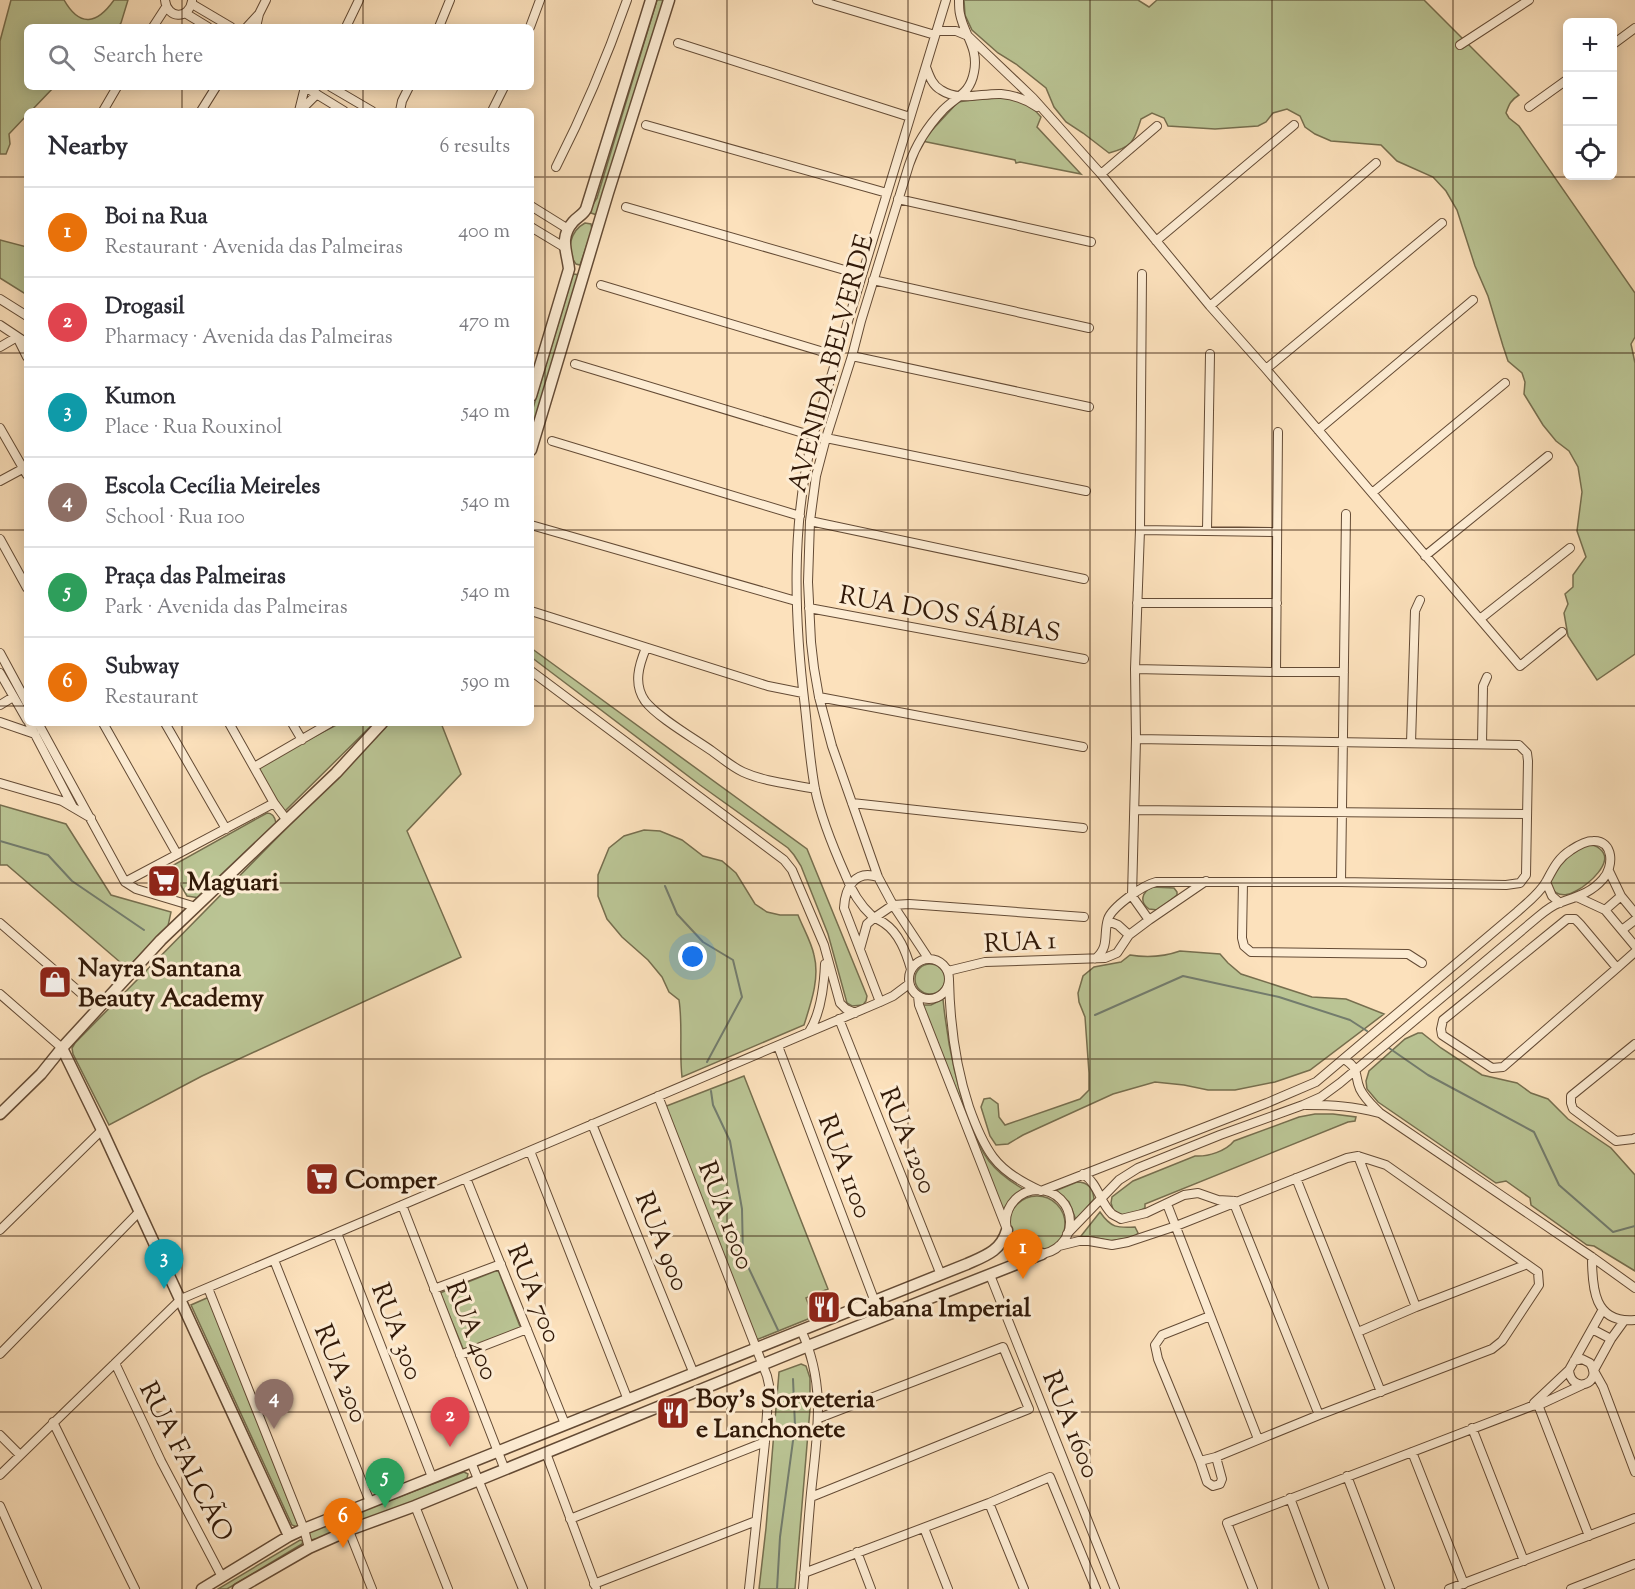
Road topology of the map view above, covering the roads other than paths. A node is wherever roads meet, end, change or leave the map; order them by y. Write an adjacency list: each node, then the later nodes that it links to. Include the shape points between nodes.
1 (266, 0): 15 (street)
2 (359, 0): 21 (street)
3 (450, 0): 22 (street)
4 (540, 0): 23 (street)
5 (627, 0): 62 (street, via 601,72)
6 (651, 0): 70 (street, via 586,209)
7 (669, 0): 71 (street)
8 (817, 0): 25 (street)
9 (946, 0): 25 (street, AVENIDA BELVERDE)
10 (959, 0): 26 (street, AVENIDA BELVERDE)
11 (1529, 0): 29 (street)
12 (192, 2): 14 (street); 18 (street)
13 (168, 7): 14 (street, via 178,15); 16 (street)
14 (185, 13): 17 (street)
15 (260, 14): 19 (street); 20 (street)
16 (155, 24)
17 (203, 24)
18 (226, 24)
19 (250, 24)
20 (257, 24)
21 (347, 24)
22 (440, 24)
23 (531, 24)
24 (1635, 28): 27 (street)
25 (936, 33): 26 (street, via 956,31); 30 (street, AVENIDA BELVERDE)
26 (968, 36): 40 (street, AVENIDA BELVERDE, via 974,48 974,71); 55 (street)
27 (1617, 41)
28 (678, 43): 54 (street)
29 (1460, 45)
30 (926, 66): 40 (street, via 939,90); 54 (street, AVENIDA BELVERDE)
31 (1563, 82): 43 (street)
32 (115, 90): 44 (street)
33 (214, 90): 45 (street)
34 (304, 90): 46 (street)
35 (310, 90): 39 (street)
36 (336, 90): 41 (street)
37 (408, 90): 42 (street)
38 (502, 90): 53 (street)
39 (317, 94): 47 (street); 48 (street)
40 (962, 96): 55 (street, via 1002,94 1029,102); 61 (street, AVENIDA BELVERDE, via 924,132)
41 (354, 100): 49 (street); 50 (street)
42 (402, 101): 51 (street); 52 (street)
43 (1529, 107)
44 (104, 108)
45 (203, 108)
46 (300, 108)
47 (302, 108)
48 (341, 108)
49 (348, 108)
50 (367, 108)
51 (396, 108)
52 (401, 108)
53 (494, 108)
54 (910, 117): 59 (street, AVENIDA BELVERDE)
55 (1051, 117): 64 (street)
56 (646, 125): 66 (street)
57 (1294, 125): 75 (street)
58 (1157, 126): 64 (street)
59 (902, 145): 61 (street); 63 (street, AVENIDA BELVERDE)
60 (1376, 163): 87 (street)
61 (909, 165): 65 (street, AVENIDA BELVERDE)
62 (556, 167)
63 (894, 170): 65 (street, via 902,170); 66 (street, AVENIDA BELVERDE)
64 (1101, 174): 75 (street)
65 (903, 183): 67 (street, AVENIDA BELVERDE)
66 (887, 193): 81 (street, AVENIDA BELVERDE)
67 (898, 199): 76 (street); 82 (street, AVENIDA BELVERDE)
68 (626, 207): 81 (street)
69 (534, 208): 74 (street)
70 (580, 216): 71 (street, via 592,217); 74 (street)
71 (599, 223): 79 (street)
72 (1442, 223): 102 (street)
73 (534, 229): 77 (street)
74 (568, 229): 77 (street)
75 (1156, 241): 87 (street)
76 (1091, 242)
77 (564, 247): 78 (street)
78 (568, 263): 79 (street, via 576,268); 104 (street)
79 (585, 267): 111 (street)
80 (1142, 274): 127 (street)
81 (862, 275): 85 (street, AVENIDA BELVERDE)
82 (873, 280): 89 (street, AVENIDA BELVERDE); 92 (street)
83 (601, 285): 99 (street)
84 (0, 299): 88 (street)
85 (855, 300): 89 (street); 91 (street, AVENIDA BELVERDE)
86 (1473, 300): 107 (street)
87 (1210, 306): 102 (street)
88 (24, 314)
89 (861, 321): 95 (street, AVENIDA BELVERDE)
90 (0, 326): 93 (street)
91 (847, 327): 95 (street, via 855,330); 99 (street, AVENIDA BELVERDE)
92 (1089, 328)
93 (17, 337): 94 (street); 96 (street); 97 (street)
94 (24, 341)
95 (856, 343): 100 (street, AVENIDA BELVERDE)
96 (0, 347)
97 (24, 351)
98 (1210, 354): 128 (street)
99 (837, 356): 109 (street, AVENIDA BELVERDE)
100 (852, 356): 105 (street); 110 (street, AVENIDA BELVERDE)
101 (575, 364): 109 (street)
102 (1266, 369): 107 (street)
103 (1505, 383): 121 (street)
104 (534, 386)
105 (1089, 407)
106 (0, 428): 115 (street)
107 (1318, 430): 121 (street)
108 (1278, 432): 129 (street)
109 (813, 436): 114 (street, AVENIDA BELVERDE)
110 (826, 438): 117 (street, AVENIDA BELVERDE); 120 (street)
111 (534, 440)
112 (552, 441): 124 (street)
113 (1548, 456): 132 (street)
114 (808, 457): 117 (street); 119 (street, AVENIDA BELVERDE)
115 (24, 467)
116 (24, 471): 118 (street)
117 (816, 476): 122 (street, AVENIDA BELVERDE)
118 (0, 481)
119 (803, 482): 122 (street, via 811,486); 124 (street, AVENIDA BELVERDE)
120 (1086, 491)
121 (1372, 493): 132 (street)
122 (812, 502): 125 (street, AVENIDA BELVERDE)
123 (1346, 514): 152 (street)
124 (800, 516): 136 (street, AVENIDA BELVERDE)
125 (810, 520): 133 (street); 139 (street, AVENIDA BELVERDE)
126 (534, 526): 136 (street)
127 (1140, 530): 128 (street); 137 (street)
128 (1207, 530): 129 (street)
129 (1277, 532): 138 (street)
130 (0, 539): 134 (street)
131 (1570, 548): 141 (street)
132 (1425, 556): 141 (street)
133 (1084, 579)
134 (24, 583)
135 (1419, 600): 173 (street, via 1415,611)
136 (796, 601): 142 (street, AVENIDA BELVERDE)
137 (1137, 603): 138 (street); 150 (street)
138 (1277, 603): 151 (street)
139 (809, 608): 144 (street, AVENIDA BELVERDE); 148 (street, RUA DOS SÁBIAS)
140 (534, 612): 145 (street)
141 (1480, 619): 143 (street, via 1520,666)
142 (797, 626): 144 (street); 146 (street, AVENIDA BELVERDE)
143 (1562, 632)
144 (811, 642): 149 (street, AVENIDA BELVERDE)
145 (646, 648): 156 (street); 178 (street, via 639,664 640,687 645,700 662,716 742,771)
146 (799, 652): 149 (street, via 810,652); 156 (street, AVENIDA BELVERDE)
147 (0, 653): 157 (street)
148 (1084, 659)
149 (814, 668): 158 (street, AVENIDA BELVERDE)
150 (1135, 669): 151 (street); 170 (street)
151 (1276, 672): 152 (street)
152 (1344, 672): 172 (street)
153 (0, 673): 157 (street)
154 (534, 673): 221 (street, via 784,860 792,870)
155 (1487, 677): 174 (street, via 1483,686)
156 (803, 693): 178 (street, AVENIDA BELVERDE)
157 (21, 694): 159 (street)
158 (819, 697): 175 (street); 182 (street, AVENIDA BELVERDE)
159 (0, 705)
160 (0, 722): 169 (street)
161 (30, 726): 169 (street)
162 (40, 726): 179 (street)
163 (105, 726): 192 (street)
164 (167, 726): 191 (street)
165 (231, 726): 176 (street)
166 (294, 726): 171 (street)
167 (325, 726): 171 (street)
168 (379, 726): 189 (street)
169 (35, 734): 180 (street)
170 (1136, 739): 172 (street); 185 (street)
171 (302, 740): 176 (street)
172 (1343, 742): 173 (street); 186 (street)
173 (1411, 743): 174 (street)
174 (1482, 744): 187 (street, via 1519,745 1527,753)
175 (1083, 747)
176 (254, 767): 181 (street)
177 (0, 783): 180 (street)
178 (815, 789): 201 (street, AVENIDA BELVERDE, via 831,843)
179 (78, 794): 180 (street); 183 (street)
180 (65, 800): 184 (street)
181 (274, 803): 189 (street); 191 (street)
182 (852, 803): 190 (street); 194 (street, AVENIDA BELVERDE)
183 (83, 804): 184 (street); 188 (street)
184 (73, 807): 188 (street)
185 (1135, 810): 186 (street); 202 (street)
186 (1341, 812): 187 (street); 199 (street)
187 (1527, 814): 199 (street, via 1526,875 1520,883)
188 (91, 818): 197 (street)
189 (286, 819): 208 (street)
190 (1083, 828)
191 (226, 829): 192 (street)
192 (177, 854): 197 (street)
193 (1609, 871): 200 (street, via 1611,860 1606,846 1591,841 1558,861); 203 (street); 204 (street, via 1596,886)
194 (878, 877): 201 (street, via 862,875); 207 (street, AVENIDA BELVERDE)
195 (1176, 881): 196 (street); 202 (street, via 1149,884); 205 (street, via 1180,889)
196 (1207, 881): 198 (street); 205 (street)
197 (125, 882): 208 (street)
198 (1243, 882): 199 (street); 225 (street, via 1242,938 1251,952 1408,954)
199 (1341, 882)
200 (1546, 882): 206 (street, via 1551,896); 243 (street, via 1517,912)
201 (850, 886): 212 (street, AVENIDA BELVERDE); 220 (street, via 844,908)
202 (1132, 896): 213 (street); 215 (street, via 1112,911)
203 (1621, 896): 209 (street); 210 (street)
204 (1577, 897): 206 (street); 209 (street)
205 (1178, 900): 213 (street)
206 (1560, 903): 244 (street, via 1539,916)
207 (894, 905): 211 (street); 212 (street); 223 (street, AVENIDA BELVERDE)
208 (196, 907): 234 (street)
209 (1605, 910): 217 (street)
210 (1635, 913)
211 (1084, 917)
212 (874, 918): 220 (street, via 867,924); 227 (street, AVENIDA BELVERDE, via 896,934 907,952)
213 (1149, 920): 218 (street)
214 (1635, 920): 217 (street)
215 (1108, 921): 218 (street); 224 (street, via 1103,951)
216 (0, 922): 234 (street)
217 (1622, 930): 219 (street)
218 (1129, 935): 224 (street, via 1117,953)
219 (1635, 946)
220 (860, 949): 233 (street)
221 (825, 952): 235 (street); 236 (street, via 840,1003)
222 (1635, 952): 226 (street)
223 (928, 958): 227 (street); 228 (street, via 945,966)
224 (1095, 959): 228 (street, RUA 1, via 985,962)
225 (1422, 963)
226 (1617, 968): 226 (street, via 1503,1067 1492,1068 1442,1035 1443,1020 1567,919 1575,919)
227 (911, 969): 229 (street)
228 (949, 976): 231 (street, via 944,993 938,997); 257 (street, via 956,1063 974,1120 1002,1167)
229 (909, 984): 231 (street); 232 (street)
230 (0, 994): 242 (street)
231 (917, 995): 232 (street); 264 (street)
232 (893, 996): 233 (street)
233 (880, 1002): 236 (street)
234 (98, 1008): 242 (street)
235 (819, 1008): 238 (street); 239 (street)
236 (855, 1013): 237 (street)
237 (839, 1019): 238 (street); 274 (street, RUA 1200)
238 (829, 1024): 239 (street)
239 (808, 1033): 241 (street)
240 (1635, 1044): 251 (street, via 1571,1096 1571,1103 1573,1109 1616,1141)
241 (778, 1046): 245 (street); 282 (street, RUA 1100)
242 (62, 1048): 248 (street); 250 (street)
243 (1344, 1059): 244 (street); 254 (street, via 1316,1082)
244 (1356, 1071): 246 (street); 247 (street, via 1366,1100)
245 (658, 1096): 249 (street); 294 (street, RUA 1000)
246 (1303, 1105): 247 (street, via 1339,1105); 258 (street, via 1138,1168)
247 (1380, 1113): 270 (street)
248 (0, 1114)
249 (592, 1124): 252 (street); 301 (street, RUA 900)
250 (102, 1130): 262 (street); 265 (street)
251 (1635, 1138)
252 (530, 1151): 255 (street); 305 (street)
253 (1358, 1156): 256 (street); 273 (street, via 1386,1165); 283 (street)
254 (1083, 1174): 257 (street); 258 (street)
255 (466, 1178): 261 (street); 272 (street, RUA 700)
256 (1296, 1178): 259 (street); 291 (street)
257 (1041, 1191): 264 (street, via 1026,1193 1014,1201 1007,1213); 267 (street, via 1064,1204 1070,1220)
258 (1101, 1198): 260 (street, via 1112,1214 1121,1219); 267 (street)
259 (1235, 1201): 260 (street, via 1198,1193); 263 (street); 307 (street)
260 (1167, 1204): 263 (street)
261 (402, 1205): 266 (street); 279 (street, RUA 400)
262 (140, 1211): 281 (street); 295 (street)
263 (1176, 1226): 268 (street, via 1120,1244 1089,1240); 285 (street)
264 (1006, 1229): 269 (street, via 1016,1246); 274 (street, via 995,1250)
265 (0, 1230)
266 (337, 1233): 271 (street); 327 (street, RUA 300)
267 (1067, 1234): 268 (street)
268 (1059, 1246): 269 (street)
269 (1042, 1254): 275 (street)
270 (1592, 1257): 278 (street); 284 (street, via 1592,1282)
271 (274, 1260): 277 (street); 331 (street, RUA 200)
272 (501, 1264): 279 (street); 288 (street, RUA 700)
273 (1525, 1265): 283 (street); 304 (street, via 1538,1272 1539,1285 1502,1341 1492,1349)
274 (941, 1275): 276 (street)
275 (990, 1275): 280 (street); 364 (street, RUA 1600)
276 (927, 1281): 280 (street); 282 (street)
277 (208, 1288): 281 (street); 339 (street)
278 (1635, 1288)
279 (435, 1289): 296 (street, RUA 400)
280 (932, 1298): 293 (street)
281 (181, 1299): 297 (street); 341 (street)
282 (875, 1302): 290 (street)
283 (1416, 1307): 291 (street)
284 (1602, 1311): 287 (street); 289 (street)
285 (1210, 1316): 313 (street); 321 (street, via 1162,1335 1155,1346)
286 (1635, 1320): 287 (street)
287 (1624, 1321): 292 (street)
288 (527, 1329): 296 (street); 310 (street, RUA 700)
289 (1592, 1329): 292 (street); 299 (street)
290 (801, 1330): 293 (street); 294 (street)
291 (1358, 1332): 304 (street)
292 (1611, 1339): 300 (street)
293 (808, 1346): 298 (street); 308 (street, via 818,1381)
294 (756, 1348): 298 (street, RUA 1000); 301 (street)
295 (0, 1354)
296 (460, 1355): 316 (street, RUA 400)
297 (115, 1362): 309 (street); 348 (street, RUA FALCÃO)
298 (763, 1365): 314 (street, RUA 1000, via 769,1385); 318 (street)
299 (1571, 1365): 300 (street, via 1578,1359 1587,1360); 302 (street, via 1572,1381); 306 (street)
300 (1594, 1371): 302 (street); 303 (street)
301 (694, 1374): 305 (street)
302 (1586, 1383): 303 (street); 306 (street)
303 (1603, 1387): 315 (street)
304 (1381, 1392): 307 (street)
305 (628, 1400): 310 (street)
306 (1536, 1404): 311 (street); 342 (street)
307 (1319, 1415): 313 (street)
308 (819, 1418): 329 (street); 329 (street, via 1002,1347 1029,1409)
309 (53, 1422): 319 (street); 352 (street)
310 (565, 1424): 316 (street)
311 (1472, 1428): 317 (street); 345 (street)
312 (0, 1435): 319 (street)
313 (1258, 1439): 320 (street)
314 (765, 1442): 336 (street); 337 (street, RUA 1000)
315 (1631, 1449): 324 (street)
316 (498, 1451): 322 (street); 323 (street, RUA 400)
317 (1412, 1452): 326 (street); 349 (street)
318 (546, 1453): 323 (street); 336 (street)
319 (20, 1455): 325 (street)
320 (1216, 1457): 321 (street); 321 (street, via 1222,1479 1213,1486 1207,1482)
321 (1200, 1461)
322 (471, 1462): 327 (street); 328 (street)
323 (505, 1470): 328 (street)
324 (1635, 1472)
325 (0, 1475)
326 (1347, 1476): 330 (street); 367 (street)
327 (432, 1477): 331 (street)
328 (478, 1480): 334 (street); 357 (street)
329 (811, 1497): 347 (street)
330 (1290, 1498): 365 (street, via 1227,1523); 366 (street)
331 (370, 1502): 339 (street)
332 (989, 1503): 338 (street); 362 (street); 363 (street, via 1050,1477)
333 (0, 1506): 351 (street)
334 (415, 1506): 340 (street); 356 (street)
335 (1635, 1518): 342 (street)
336 (570, 1519): 350 (street)
337 (756, 1521): 350 (street); 358 (street, RUA 1000)
338 (924, 1528): 344 (street); 361 (street)
339 (304, 1529): 341 (street); 343 (street)
340 (349, 1531): 343 (street); 355 (street)
341 (289, 1536): 348 (street)
342 (1589, 1536): 345 (street)
343 (309, 1548): 354 (street)
344 (857, 1552): 347 (street); 360 (street)
345 (1524, 1561): 349 (street)
346 (1635, 1564): 369 (street)
347 (804, 1573): 359 (street)
348 (222, 1577): 353 (street)
349 (1464, 1584): 368 (street)
350 (595, 1586)
351 (37, 1589)
352 (135, 1589)
353 (202, 1589)
354 (238, 1589)
355 (372, 1589)
356 (448, 1589)
357 (523, 1589)
358 (749, 1589)
359 (802, 1589)
360 (871, 1589)
361 (948, 1589)
362 (1023, 1589)
363 (1096, 1589)
364 (1115, 1589)
365 (1253, 1589)
366 (1324, 1589)
367 (1390, 1589)
368 (1449, 1589)
369 (1571, 1589)

